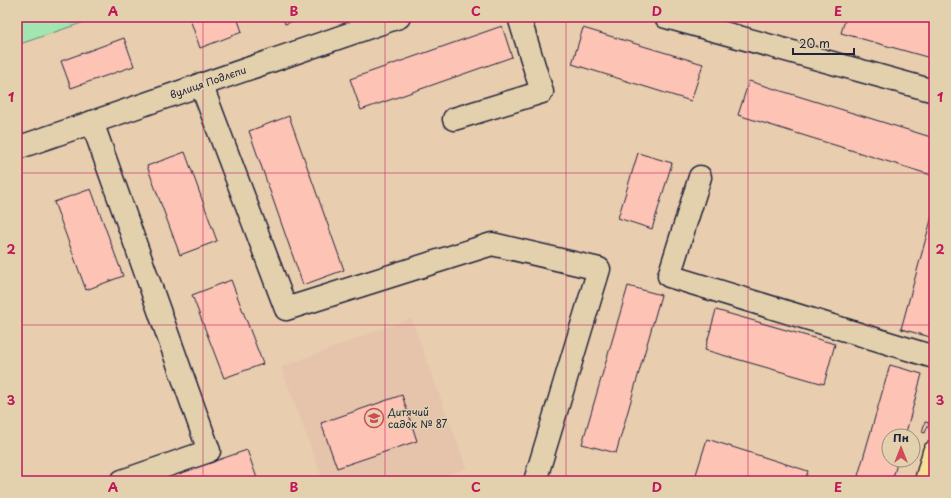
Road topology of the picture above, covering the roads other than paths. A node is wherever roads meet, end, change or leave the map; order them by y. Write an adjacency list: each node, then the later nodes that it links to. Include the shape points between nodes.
1 (399, 17): 4 (street, вулиця Подлєпи)
2 (519, 17): 6 (street, via 542,92)
3 (666, 17): 5 (street)
4 (201, 84): 7 (street, вулиця Подлєпи); 13 (street, via 286,309 492,244 599,269)
5 (934, 91)
6 (454, 119)
7 (92, 122): 8 (street, вулиця Подлєпи); 12 (street, via 209,451)
8 (17, 148)
9 (700, 177): 10 (street, via 669,276)
10 (934, 356)
11 (934, 452): 14 (main road)
12 (122, 481)
13 (535, 481)
14 (926, 481)

